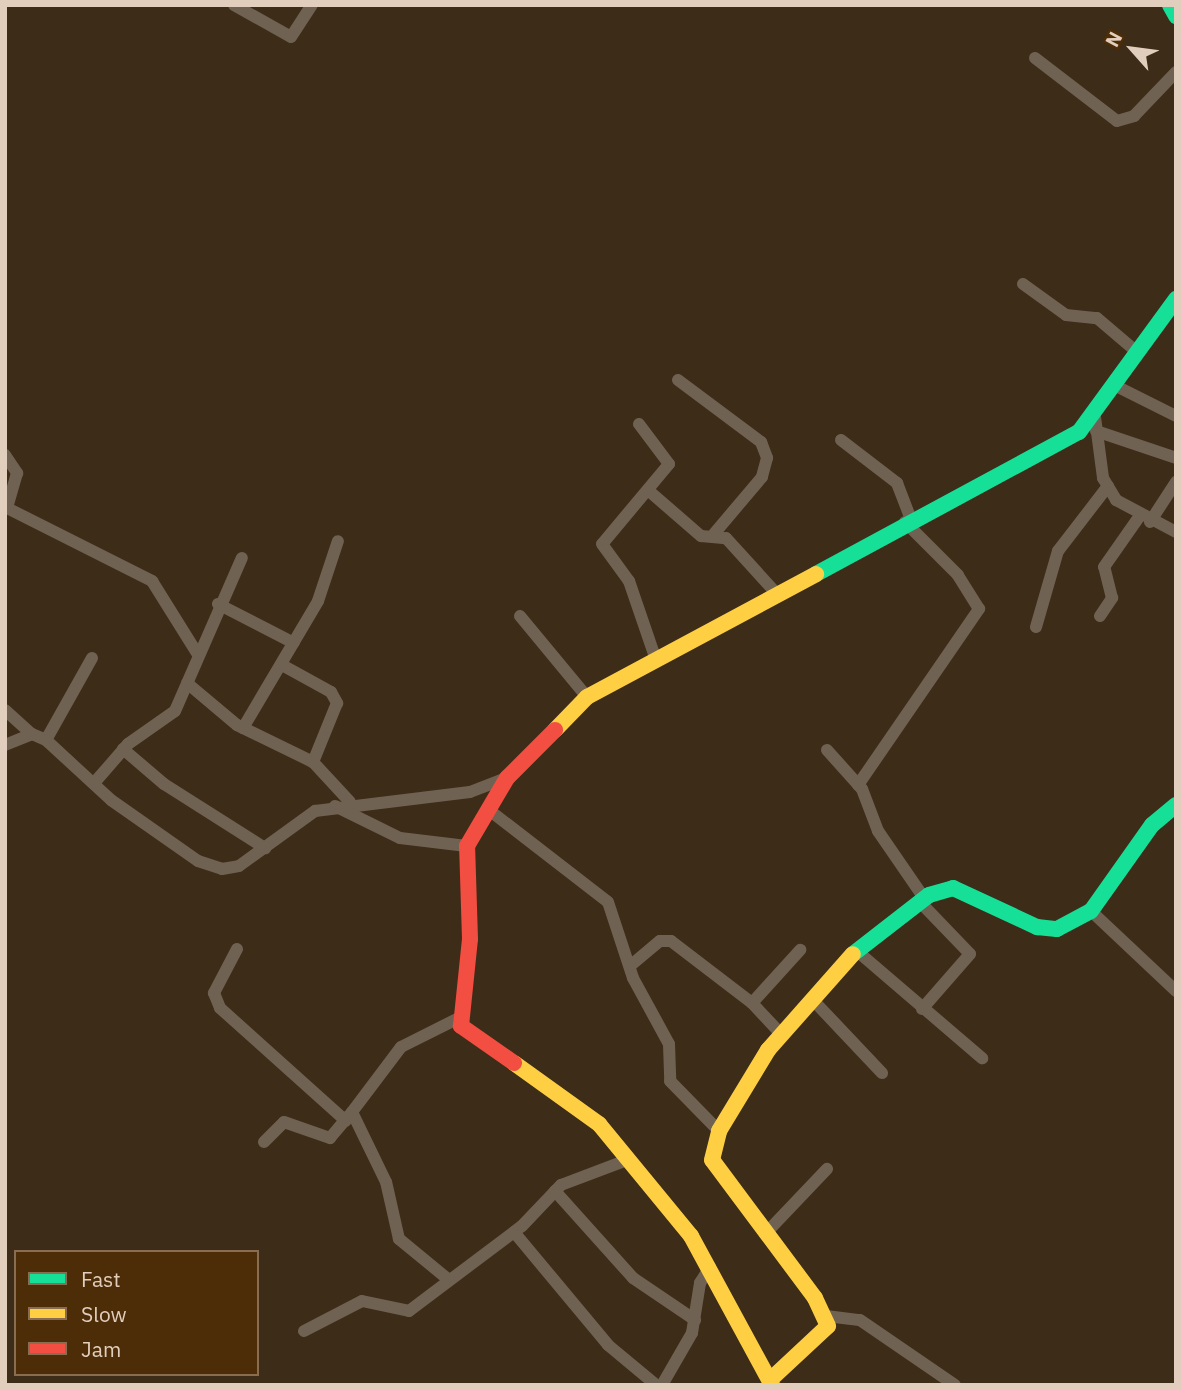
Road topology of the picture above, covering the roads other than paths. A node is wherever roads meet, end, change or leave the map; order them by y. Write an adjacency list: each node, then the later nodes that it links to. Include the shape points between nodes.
1 (234, 5): 2 (street, via 291,37)
2 (312, 5)
3 (1170, 5): 4 (street)
4 (1176, 16)
5 (1035, 58): 6 (street, via 1117,121 1134,116)
6 (1176, 72)
7 (1023, 284): 9 (street, via 1066,315 1097,318)
8 (1176, 299): 9 (street)
9 (1137, 352): 11 (street)
10 (678, 380): 25 (street, via 761,442 767,458 762,477)
11 (1116, 386): 12 (street); 14 (street)
12 (1176, 416)
13 (639, 424): 20 (street, via 668,456 666,471)
14 (1095, 424): 17 (street); 19 (street); 22 (street, via 973,493)
15 (841, 440): 22 (street, via 897,483)
16 (5, 455): 21 (street, via 17,472)
17 (1176, 458)
18 (1176, 482): 23 (street)
19 (1108, 486): 23 (street); 32 (street, via 1058,551)
20 (649, 491): 25 (street, via 701,536); 36 (street, via 601,544 629,581)
21 (6, 507): 34 (street, via 152,581)
22 (908, 520): 28 (street); 50 (street, via 958,575 979,609)
23 (1144, 520): 24 (street); 31 (street, via 1104,567 1112,598)
24 (1176, 532)
25 (713, 535): 28 (street, via 726,538)
26 (338, 541): 33 (street)
27 (242, 558): 29 (street)
28 (776, 593): 36 (street)
29 (218, 604): 33 (street); 34 (street)
30 (520, 616): 39 (street)
31 (1100, 616)
32 (1036, 627)
33 (295, 643): 37 (street)
34 (197, 653): 38 (street)
35 (92, 658): 43 (street)
36 (656, 660): 39 (street)
37 (282, 665): 41 (street); 47 (street, via 331,692 337,703)
38 (187, 683): 41 (street); 45 (street, via 175,711)
39 (587, 697): 48 (street)
40 (5, 710): 42 (street)
41 (243, 729): 47 (street)
42 (32, 734): 43 (street); 44 (street)
43 (46, 740): 49 (street)
44 (5, 745)
45 (123, 749): 49 (street); 56 (street, via 164,784)
46 (827, 750): 50 (street)
47 (313, 762): 51 (street)
48 (507, 778): 51 (street, via 470,792); 54 (street)
49 (95, 782): 56 (street, via 198,861 222,869 239,866)
50 (858, 785): 57 (street, via 878,831)
51 (349, 803): 52 (street)
52 (335, 806): 55 (street, via 400,838); 56 (street, via 315,811)
53 (1176, 806): 58 (street, via 1152,825)
54 (488, 810): 55 (street); 62 (street, via 608,902)
55 (467, 846): 67 (street, via 470,939)
56 (265, 848)
57 (922, 900): 58 (street, via 953,888 1037,927 1057,929); 61 (street); 66 (street, via 970,954)
58 (1091, 911): 63 (street)
59 (237, 949): 71 (street, via 214,993 220,1009)
60 (800, 950): 65 (street)
61 (857, 951): 64 (street); 66 (street)
62 (630, 966): 65 (street, via 665,940); 72 (street, via 669,1044 670,1081)
63 (1176, 991)
64 (812, 999): 68 (street); 70 (street)
65 (752, 1003): 68 (street)
66 (922, 1009): 69 (street)
67 (459, 1018): 71 (street, via 401,1046); 74 (street, via 492,1051 578,1103)
68 (781, 1034): 72 (street)
69 (982, 1058)
70 (883, 1073)
71 (349, 1116): 73 (street, via 330,1138 284,1122); 80 (street, via 386,1182 400,1239)
72 (719, 1131): 78 (street, via 712,1160)
73 (264, 1142)
74 (627, 1160): 76 (street, via 575,1176); 79 (street)
75 (827, 1169): 78 (street)
76 (555, 1191): 77 (street); 82 (street, via 633,1278)
77 (514, 1232): 80 (street); 85 (street, via 608,1345)
78 (765, 1234): 81 (street)
79 (710, 1267): 82 (street, via 700,1283); 84 (street)
80 (449, 1280): 83 (street, via 409,1311 362,1301)
81 (826, 1315): 84 (street, via 825,1334); 86 (street, via 860,1320)
82 (695, 1320): 85 (street)
83 (304, 1331)
84 (771, 1382)
85 (659, 1385)
86 (955, 1385)

